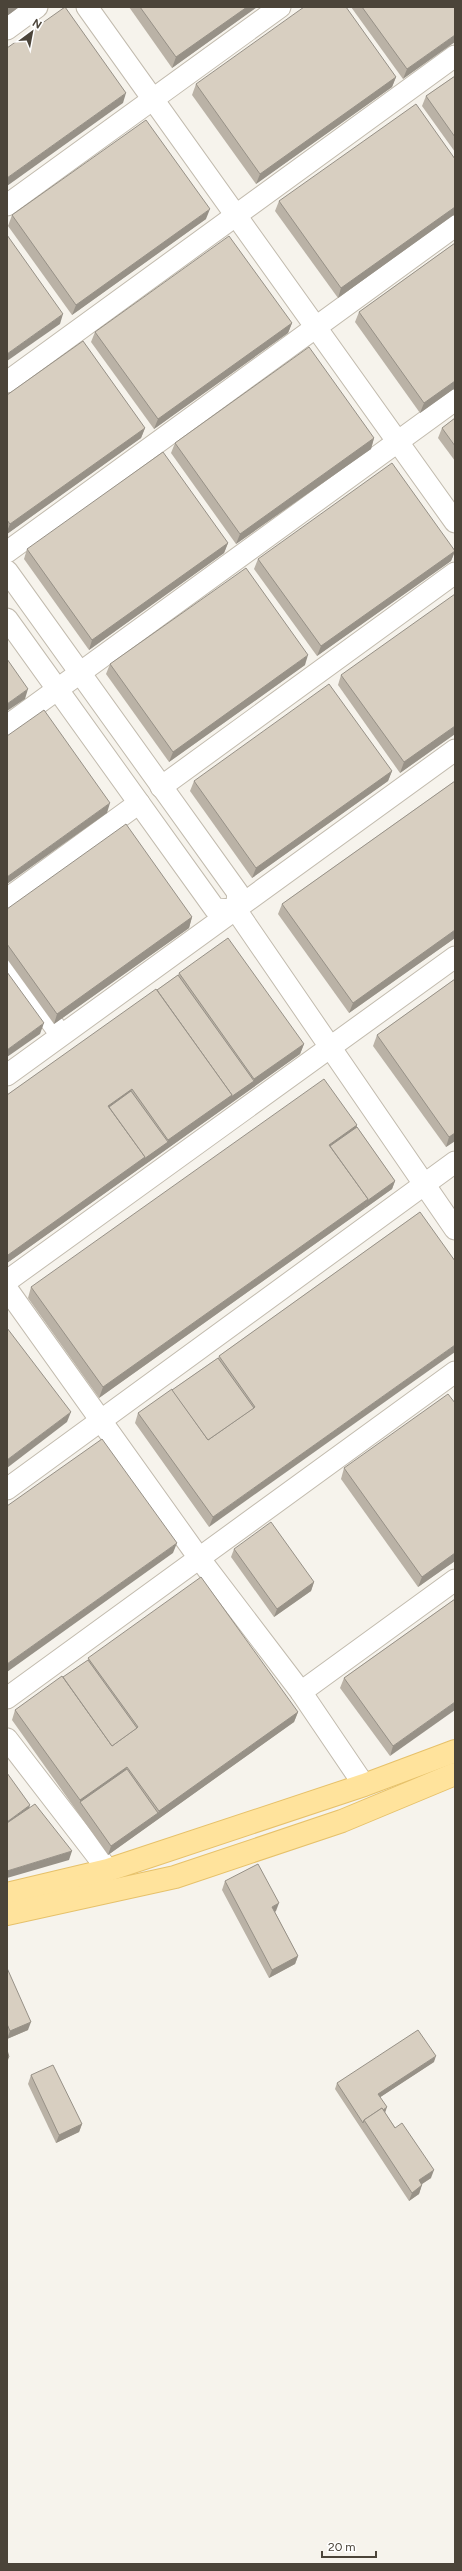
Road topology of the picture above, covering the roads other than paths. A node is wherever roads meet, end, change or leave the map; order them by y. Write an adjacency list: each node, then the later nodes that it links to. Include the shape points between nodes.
1 (37, 7): 4 (street)
2 (87, 7): 6 (street)
3 (280, 7): 6 (street)
4 (7, 29)
5 (455, 56): 8 (street)
6 (153, 99): 7 (street); 8 (street)
7 (7, 205)
8 (236, 216): 10 (street); 11 (street)
9 (455, 226): 10 (street)
10 (316, 327): 13 (street); 15 (street)
11 (7, 382)
12 (455, 400): 13 (street)
13 (398, 442): 14 (street); 19 (street)
14 (455, 522)
15 (7, 552)
16 (7, 571): 19 (street)
17 (455, 573): 23 (street)
18 (7, 619): 20 (street)
19 (80, 673): 20 (street); 23 (street)
20 (58, 689): 21 (street); 24 (street)
21 (7, 726)
22 (455, 750): 26 (street)
23 (162, 786): 26 (street, via 238,893)
24 (139, 803): 25 (street); 26 (street, via 215,909)
25 (7, 899)
26 (236, 910): 29 (street); 30 (street)
27 (455, 957): 30 (street)
28 (7, 962): 29 (street)
29 (61, 1035): 31 (street)
30 (331, 1049): 33 (street); 35 (street)
31 (7, 1075)
32 (455, 1162): 33 (street)
33 (424, 1184): 34 (street); 38 (street)
34 (455, 1229)
35 (7, 1280)
36 (7, 1289): 38 (street)
37 (455, 1372): 40 (street)
38 (102, 1420): 39 (street); 40 (street)
39 (7, 1489)
40 (199, 1558): 42 (street); 43 (street)
41 (455, 1580): 42 (street)
42 (301, 1692): 47 (street)
43 (7, 1698)
44 (7, 1740): 48 (street)
45 (455, 1751): 47 (main road)
46 (455, 1774): 50 (main road, via 342,1821 175,1877)
47 (364, 1785): 48 (main road)
48 (108, 1870): 49 (main road)
49 (7, 1894)
50 (7, 1914)

